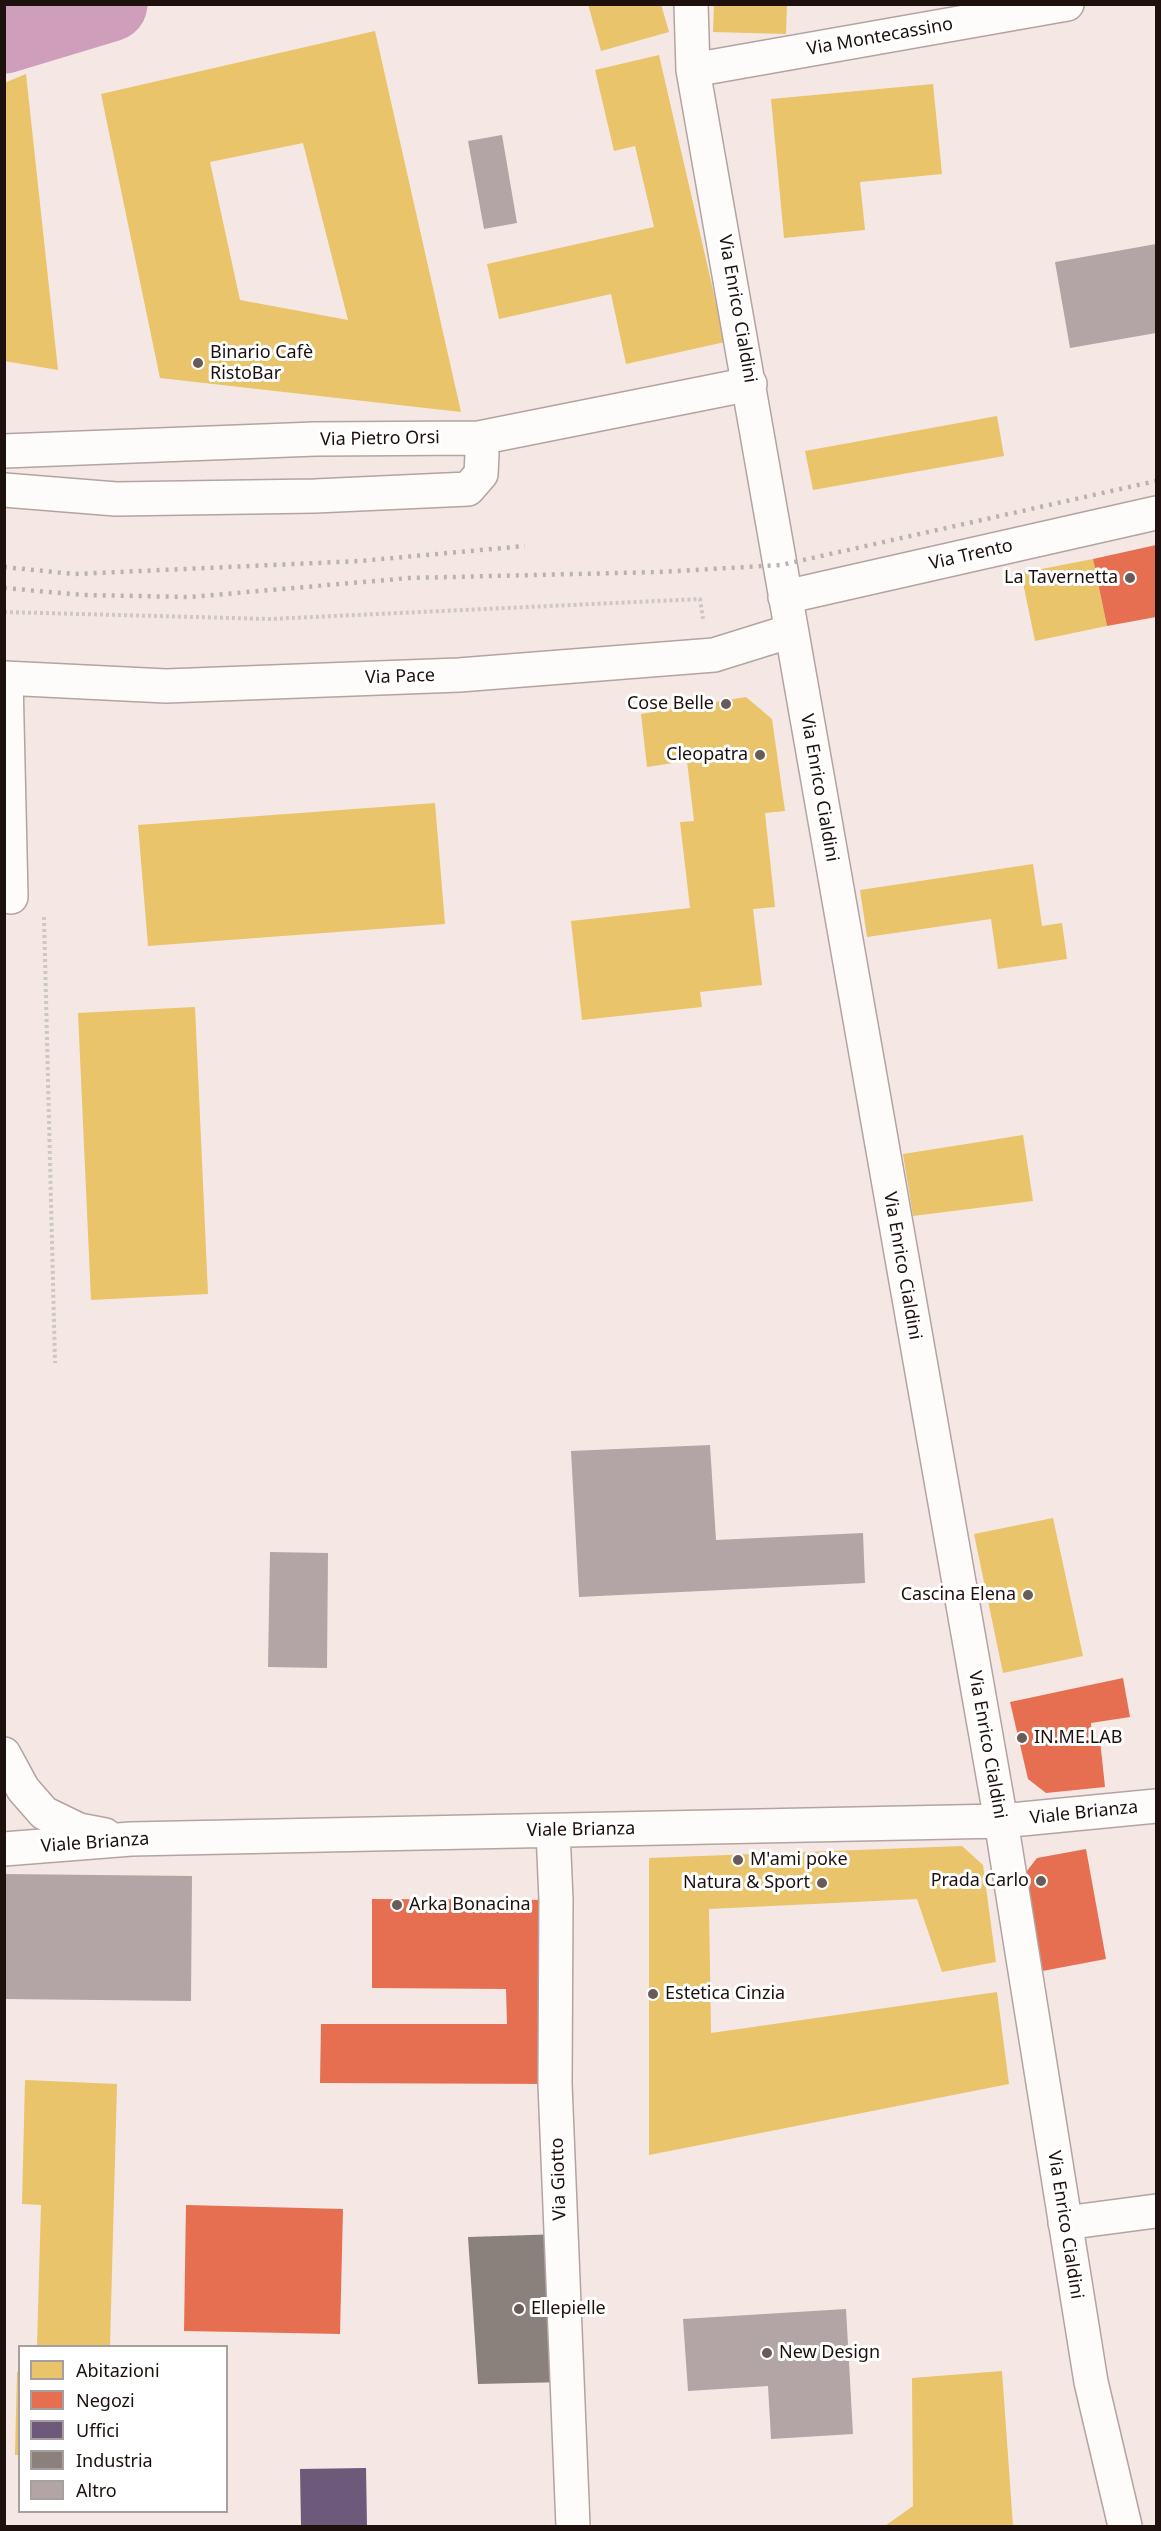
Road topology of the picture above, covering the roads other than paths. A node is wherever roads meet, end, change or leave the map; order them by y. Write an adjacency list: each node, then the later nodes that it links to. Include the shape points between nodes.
1 (691, 4): 3 (street, Via Enrico Cialdini)
2 (1067, 4): 3 (street, Via Montecassino)
3 (693, 70): 4 (street, Via Enrico Cialdini)
4 (750, 384): 5 (street, Via Pietro Orsi); 9 (street, Via Enrico Cialdini)
5 (479, 438): 6 (street, Via Pietro Orsi, via 315,439); 7 (street, via 481,474 468,489 117,499)
6 (4, 451)
7 (4, 490)
8 (1156, 513): 9 (street, Via Trento)
9 (785, 597): 10 (street, Via Enrico Cialdini)
10 (791, 631): 11 (street, Via Pace, via 714,655 459,675 166,686); 15 (street, Via Enrico Cialdini)
11 (5, 678): 12 (street)
12 (11, 897)
13 (4, 1754): 17 (street, via 23,1789 44,1813 79,1830)
14 (1156, 1806): 15 (street, Viale Brianza)
15 (1000, 1821): 16 (street, Viale Brianza); 20 (street, Via Enrico Cialdini)
16 (553, 1831): 17 (street, Viale Brianza); 21 (street, Via Giotto, via 555,2084)
17 (131, 1839): 18 (street, Viale Brianza)
18 (4, 1849)
19 (1156, 2211): 20 (street)
20 (1065, 2223): 22 (street, Via Enrico Cialdini, via 1091,2382)
21 (573, 2526)
22 (1125, 2526)

